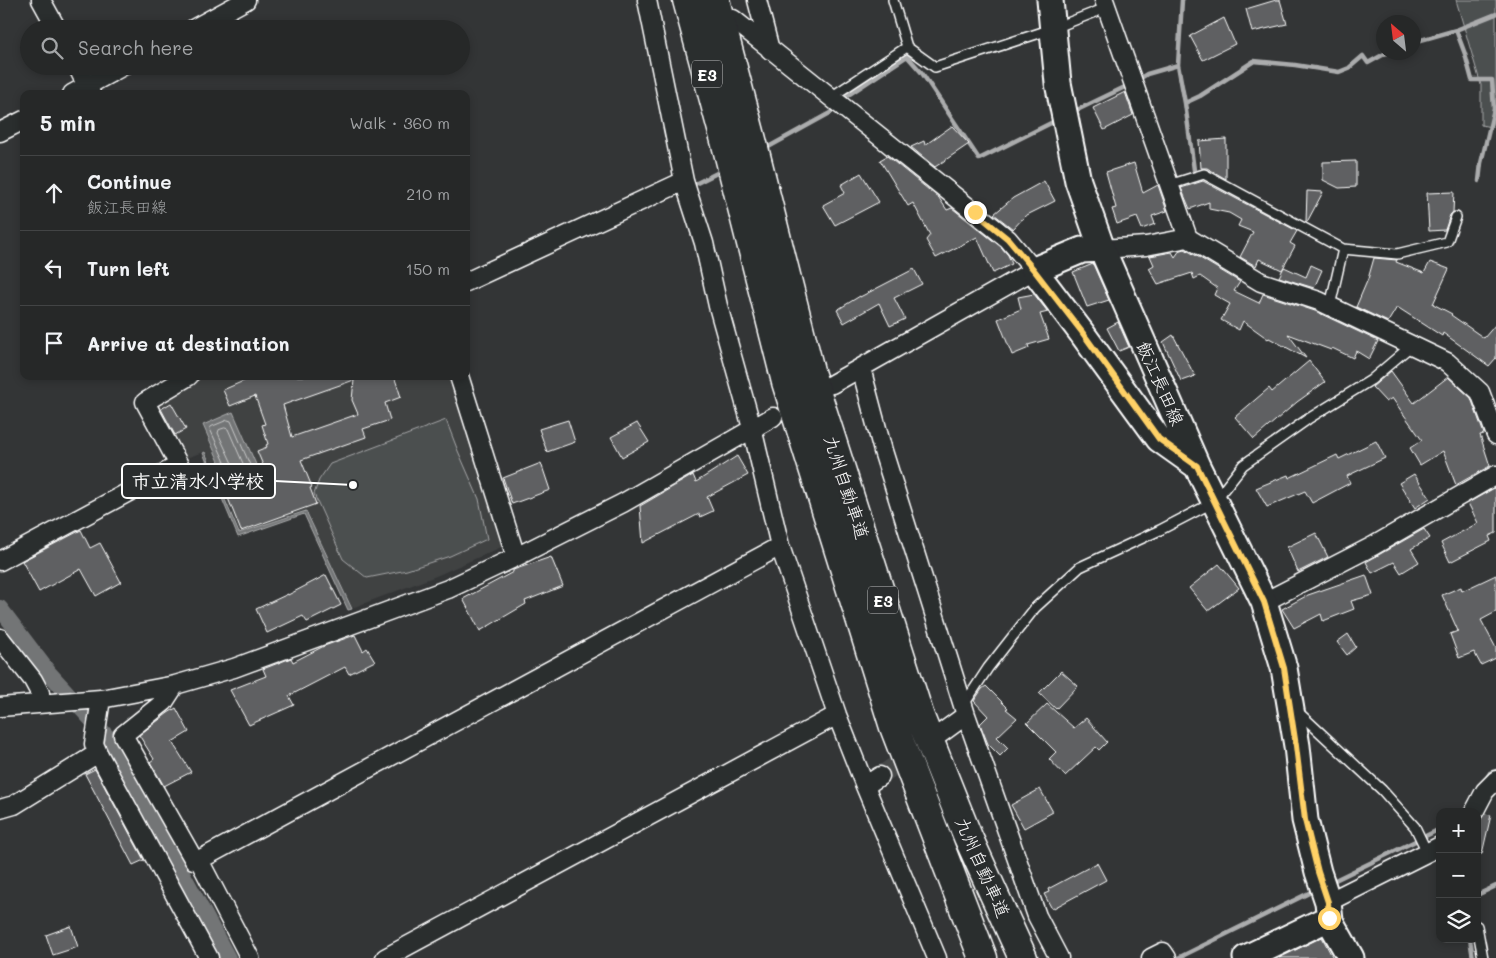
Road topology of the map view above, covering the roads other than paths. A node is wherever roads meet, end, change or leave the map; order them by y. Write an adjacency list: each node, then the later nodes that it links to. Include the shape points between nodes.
1 (41, 0): 10 (street)
2 (246, 0): 11 (street)
3 (647, 0): 23 (street)
4 (687, 0): 22 (highway, 九州自動車道 / E3)
5 (756, 0): 14 (street)
6 (893, 0): 13 (lane)
7 (1050, 0): 12 (main road, 飯江長田線)
8 (1110, 3): 12 (lane); 24 (street)
9 (724, 9): 14 (street); 22 (highway, 九州自動車道 / E3)
10 (52, 20)
11 (209, 20)
12 (1052, 29): 13 (lane, via 935,67); 27 (main road, 飯江長田線, via 1058,83 1078,181)
13 (908, 47): 19 (lane)
14 (770, 50): 19 (street)
15 (79, 75): 17 (street)
16 (109, 75): 18 (street)
17 (83, 90)
18 (85, 90)
19 (831, 96): 29 (street, via 1008,239)
20 (20, 122): 21 (street)
21 (0, 132)
22 (739, 144): 62 (highway, 九州自動車道 / E3, via 774,230 811,375 914,698); 71 (highway, 九州自動車道 / E3, via 747,234 786,382 894,728)
23 (684, 182): 30 (street); 38 (street, via 704,243)
24 (1169, 186): 26 (street); 28 (lane, via 1204,174)
25 (1456, 217): 28 (lane, via 1447,242 1398,254)
26 (1188, 238): 27 (street, via 1146,246); 31 (street, via 1261,282)
27 (1102, 248): 29 (main road, via 1082,250); 40 (main road, 飯江長田線)
28 (1343, 249): 31 (lane)
29 (1034, 270): 33 (street); 40 (main road, via 1159,439)
30 (470, 280)
31 (1330, 306): 32 (street)
32 (1412, 345): 39 (street, via 1447,362 1480,392); 42 (lane, via 1371,380 1308,418 1243,465)
33 (861, 368): 36 (street); 53 (street, via 883,451)
34 (182, 380): 45 (street, via 145,402 179,465)
35 (460, 380): 44 (street)
36 (832, 384)
37 (773, 417): 38 (street)
38 (752, 428): 43 (street); 44 (street, via 622,503)
39 (1496, 435)
40 (1197, 466): 42 (main road, 飯江長田線)
41 (1496, 476): 46 (street, via 1373,546)
42 (1214, 502): 46 (main road, 飯江長田線); 53 (lane, via 1080,567 1034,608 988,668)
43 (780, 546): 54 (street); 64 (street)
44 (516, 557): 48 (street, via 448,589 234,668)
45 (0, 561)
46 (1264, 602): 50 (main road, 飯江長田線, via 1284,668)
47 (0, 638): 49 (street)
48 (175, 685): 51 (street); 64 (street, via 164,702 123,735 194,860)
49 (40, 693)
50 (1290, 704): 63 (lane, via 1382,790); 65 (main road, 飯江長田線, via 1305,820)
51 (100, 705): 52 (street); 56 (street, via 94,744)
52 (0, 707)
53 (964, 711): 55 (street); 74 (street, via 1037,916)
54 (837, 715): 59 (street); 69 (street)
55 (940, 734)
56 (98, 753): 61 (street, via 14,805); 67 (street)
57 (880, 776): 59 (street)
58 (1496, 780): 60 (street, via 1485,791)
59 (865, 786): 70 (street)
60 (1476, 808)
61 (0, 809)
62 (968, 837): 72 (highway, 九州自動車道 / E3); 73 (highway)
63 (1433, 849): 65 (street)
64 (199, 860): 68 (street)
65 (1328, 910): 77 (main road); 78 (main road, 飯江長田線, via 1330,921)
66 (1480, 943): 79 (lane)
67 (208, 958)
68 (250, 958)
69 (385, 958)
70 (937, 958)
71 (983, 958)
72 (1023, 958)
73 (1036, 958)
74 (1059, 958)
75 (1151, 958): 76 (street, via 1163,952)
76 (1167, 958)
77 (1246, 958)
78 (1352, 958)
79 (1483, 958)

